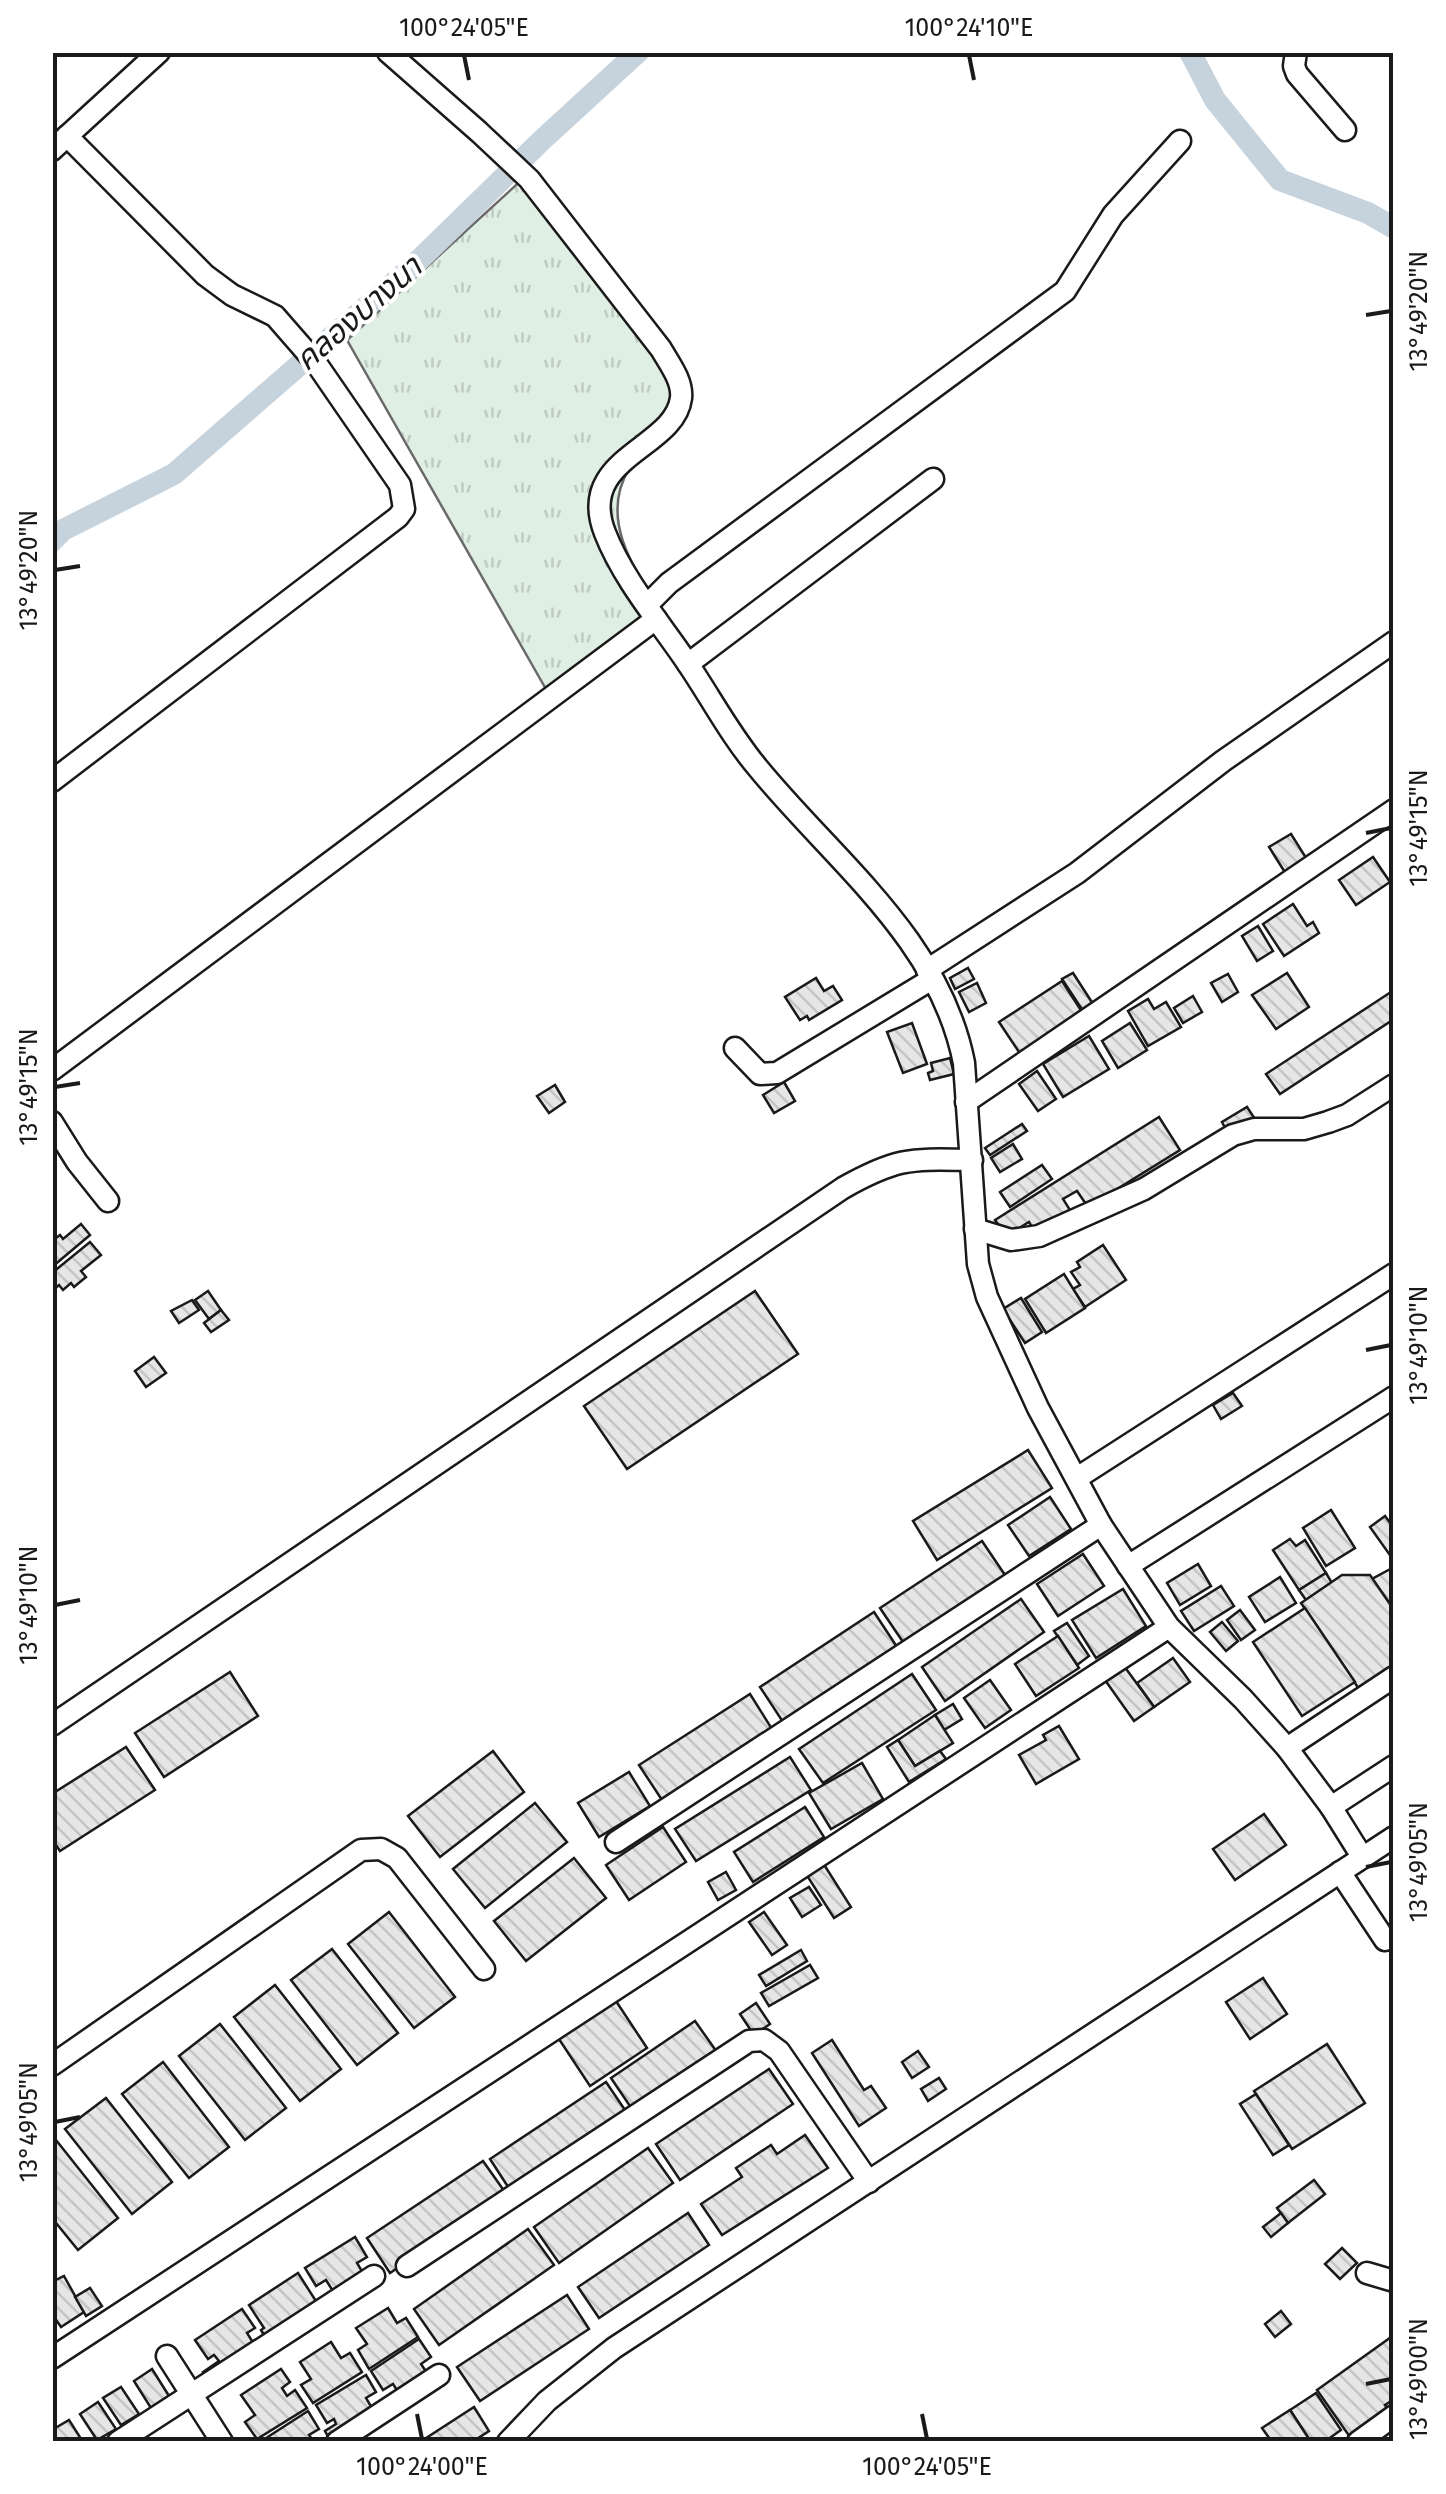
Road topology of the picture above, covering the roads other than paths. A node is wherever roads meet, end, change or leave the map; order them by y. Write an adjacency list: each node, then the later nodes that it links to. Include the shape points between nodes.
1 (158, 52): 6 (street)
2 (388, 52): 8 (street, via 529,179 661,349 680,386 670,420 620,465 600,496 604,530)
3 (1296, 52): 4 (street, via 1297,74)
4 (1345, 130)
5 (1180, 140): 8 (street, via 1113,215 1066,291 670,583)
6 (60, 143): 11 (street, via 205,275 275,316 316,363 400,485 404,509)
7 (934, 479): 10 (street)
8 (652, 612): 10 (street); 15 (street)
9 (1394, 642): 13 (street)
10 (688, 664): 13 (street, via 757,767 884,908)
11 (52, 781)
12 (1394, 810): 17 (street)
13 (929, 974): 14 (street, via 778,1073 760,1074); 17 (street, via 958,1037)
14 (736, 1048)
15 (52, 1070)
16 (1394, 1085): 21 (street, via 1328,1122 1233,1135 1144,1190 1039,1236 1011,1240)
17 (966, 1102): 19 (street)
18 (52, 1122): 20 (street)
19 (972, 1160): 21 (street); 29 (street, via 905,1159 843,1188)
20 (108, 1201)
21 (975, 1229): 24 (street, via 986,1297)
22 (1394, 1274): 24 (street)
23 (1394, 1397): 26 (street)
24 (1078, 1478): 25 (street)
25 (1101, 1525): 26 (street); 34 (street)
26 (1128, 1566): 27 (street)
27 (1169, 1627): 30 (street); 46 (street)
28 (1394, 1677): 30 (street)
29 (52, 1725)
30 (1287, 1748): 32 (street)
31 (1394, 1766): 32 (street)
32 (1331, 1806): 35 (street)
33 (1394, 1837): 35 (street)
34 (616, 1842)
35 (1362, 1855): 36 (street)
36 (1340, 1872): 37 (street); 40 (street)
37 (1385, 1940)
38 (484, 1969): 39 (street, via 396,1858 380,1849 361,1850)
39 (52, 2065)
40 (869, 2182): 41 (street, via 779,2051 764,2040 749,2041); 53 (street, via 614,2348)
41 (407, 2266)
42 (1367, 2273): 44 (street)
43 (374, 2276): 48 (street)
44 (1394, 2281)
45 (167, 2356): 48 (street)
46 (52, 2358)
47 (439, 2375): 52 (street)
48 (192, 2395): 50 (street); 51 (street)
49 (1394, 2416): 54 (street)
50 (118, 2442)
51 (222, 2442)
52 (337, 2442)
53 (508, 2442)
54 (1358, 2442)

